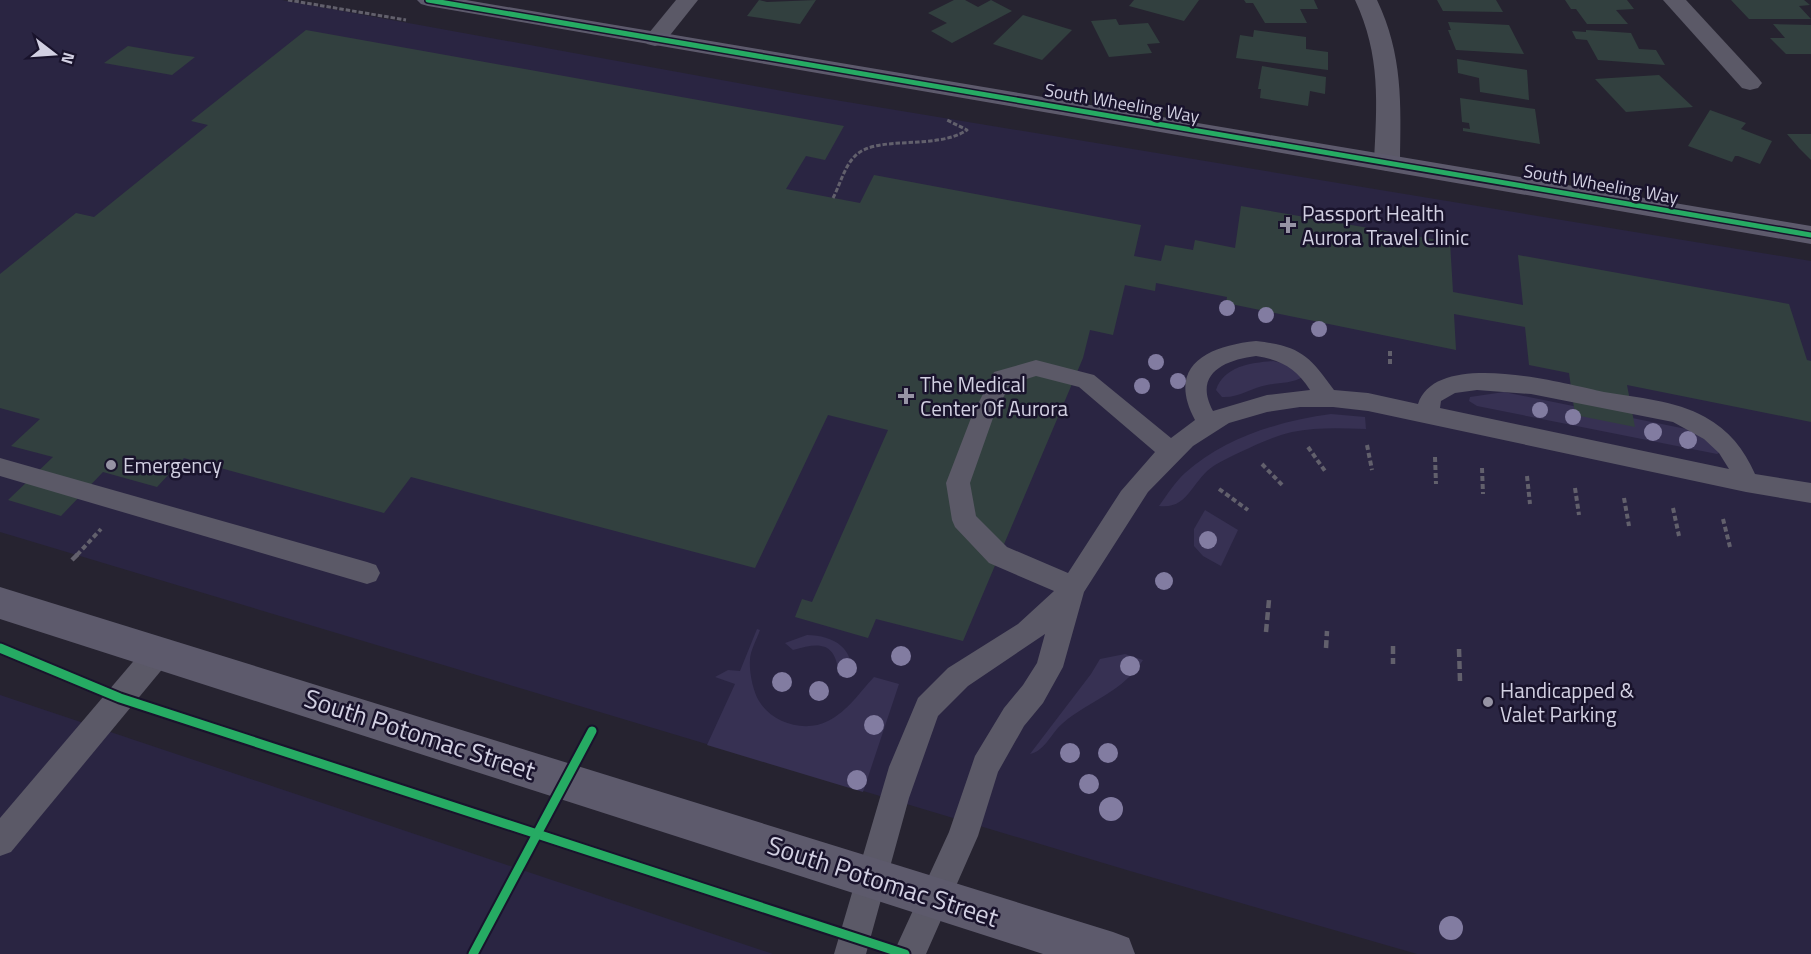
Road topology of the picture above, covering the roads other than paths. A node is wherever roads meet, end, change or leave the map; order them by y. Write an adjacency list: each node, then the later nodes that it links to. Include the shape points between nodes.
1 (428, 0): 5 (street, South Wheeling Way)
2 (687, 0): 5 (street)
3 (1366, 0): 7 (street, via 1380,27 1387,54)
4 (1674, 0): 6 (street)
5 (655, 39): 7 (street, South Wheeling Way)
6 (1750, 83)
7 (1387, 163): 8 (street, South Wheeling Way)
8 (1811, 235)
9 (1328, 398): 10 (lane); 11 (lane, via 1270,404); 11 (lane, via 1304,366 1286,355 1259,350 1224,354 1209,360 1197,379 1196,402)
10 (1428, 414): 14 (lane); 14 (lane, via 1434,394 1484,381 1540,387 1671,414 1694,421 1719,439 1738,460)
11 (1208, 423): 12 (lane)
12 (1172, 452): 17 (lane, via 1127,503); 17 (lane, via 1086,381 1035,368 1002,378 958,483 964,520 998,555)
13 (0, 467): 16 (lane)
14 (1746, 482): 15 (lane)
15 (1811, 493)
16 (367, 573)
17 (1072, 586): 21 (lane, via 1021,638 959,676 935,698 921,721 895,794); 22 (lane, via 1049,667 991,754 963,836)
18 (0, 603): 19 (street, South Potomac Street)
19 (159, 652): 20 (lane); 21 (street, South Potomac Street)
20 (0, 841)
21 (874, 878): 22 (street, South Potomac Street); 23 (lane)
22 (933, 897): 24 (lane); 25 (street, South Potomac Street)
23 (850, 954)
24 (909, 954)
25 (1113, 954)

